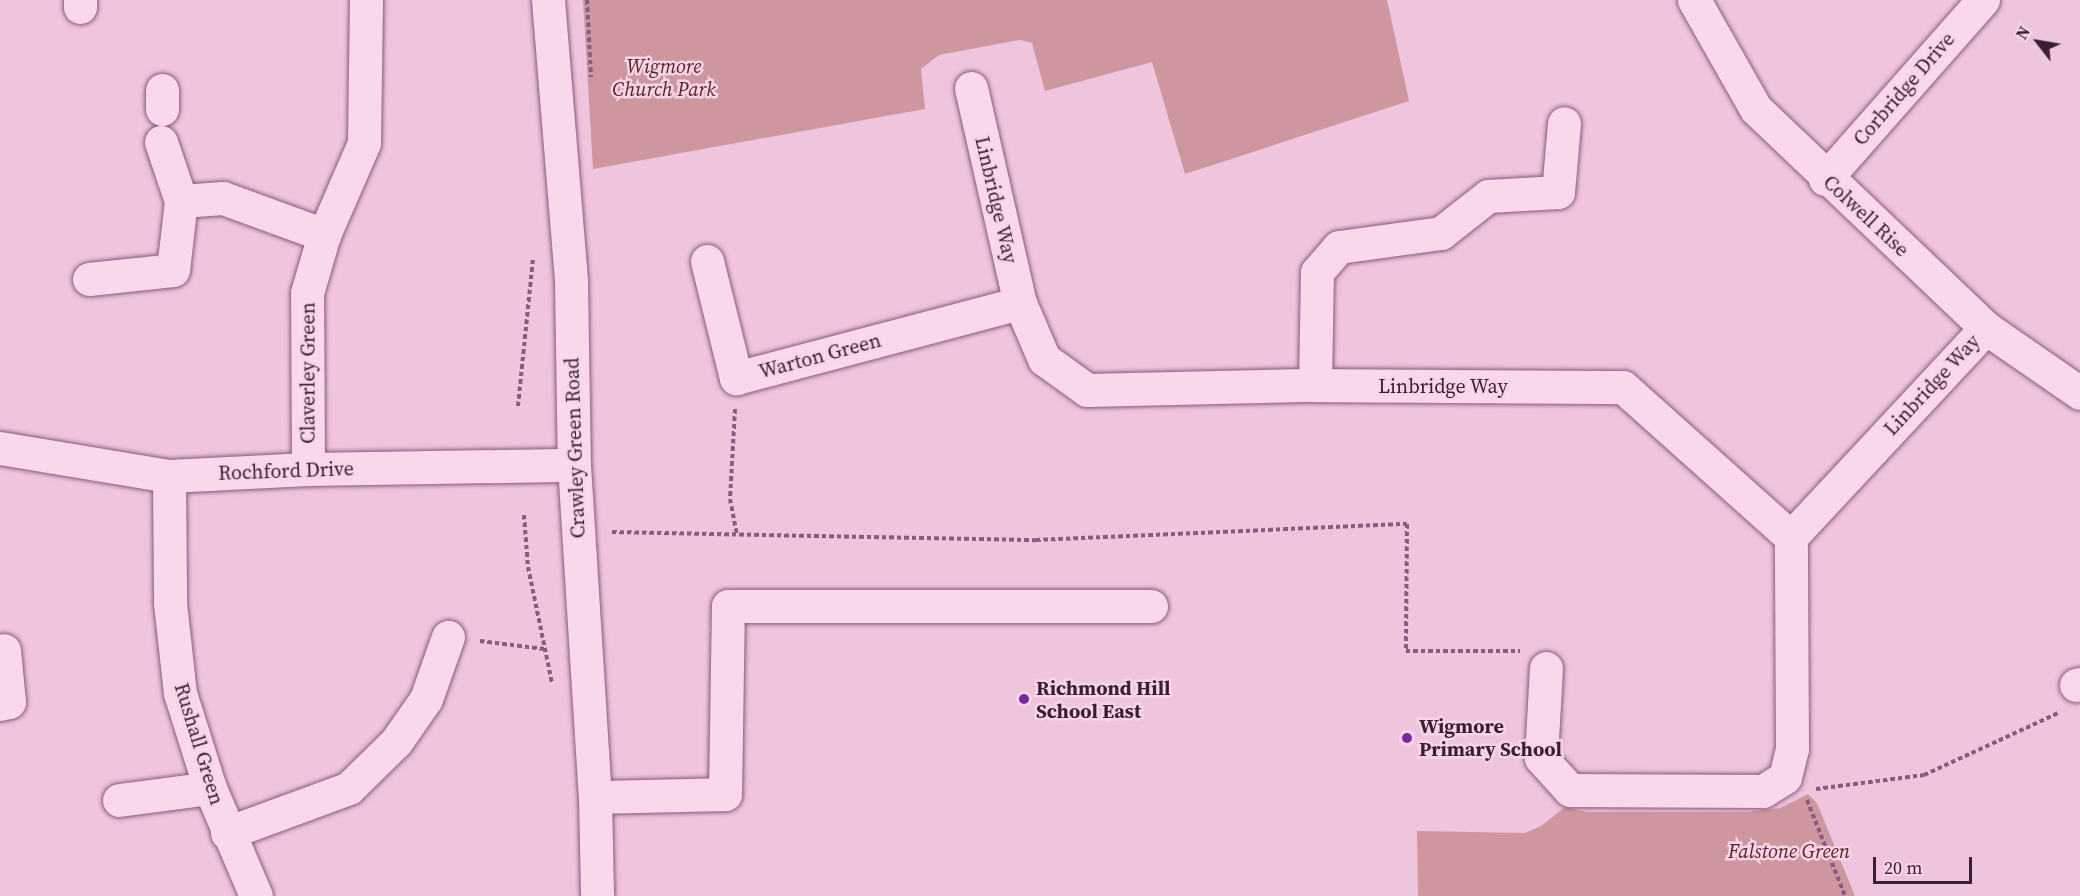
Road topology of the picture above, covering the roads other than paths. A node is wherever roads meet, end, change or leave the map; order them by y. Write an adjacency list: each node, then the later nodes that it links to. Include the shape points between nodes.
1 (366, 0): 10 (street, Claverley Green, via 364,143)
2 (548, 0): 18 (street, Crawley Green Road, via 571,281)
3 (1694, 0): 8 (street, Colwell Rise, via 1756,109)
4 (1975, 3): 8 (street, Corbridge Drive)
5 (971, 88): 13 (street, Linbridge Way)
6 (1564, 123): 15 (street, via 1558,192 1488,196 1441,233 1339,247 1317,272)
7 (161, 142): 9 (street)
8 (1825, 178): 14 (street, Colwell Rise)
9 (181, 201): 10 (street, via 223,198); 12 (street, via 173,270)
10 (324, 235): 19 (street, Claverley Green, via 307,293)
11 (707, 261): 13 (street, Warton Green, via 736,378)
12 (89, 279)
13 (1020, 303): 15 (street, Linbridge Way, via 1044,359 1087,390)
14 (1986, 328): 16 (street, Colwell Rise); 21 (street, Linbridge Way)
15 (1315, 385): 21 (street, Linbridge Way, via 1623,387)
16 (2080, 393)
17 (0, 448): 20 (street, Rochford Drive)
18 (574, 465): 19 (street, Rochford Drive); 28 (street, Crawley Green Road)
19 (308, 469): 20 (street, Rochford Drive)
20 (169, 476): 27 (street, Rushall Green, via 170,603 180,693)
21 (1791, 537): 25 (street, via 1792,749 1785,777 1763,791 1570,790 1541,758)
22 (1150, 606): 28 (street, via 728,606 724,794)
23 (448, 637): 30 (street, via 426,699 396,742 349,788)
24 (4, 650): 26 (street, via 9,702)
25 (1546, 668)
26 (0, 704)
27 (210, 788): 29 (street); 30 (street, Rushall Green)
28 (595, 797): 32 (street, Crawley Green Road)
29 (119, 800)
30 (227, 833): 31 (street, Rushall Green)
31 (256, 896)
32 (597, 896)

